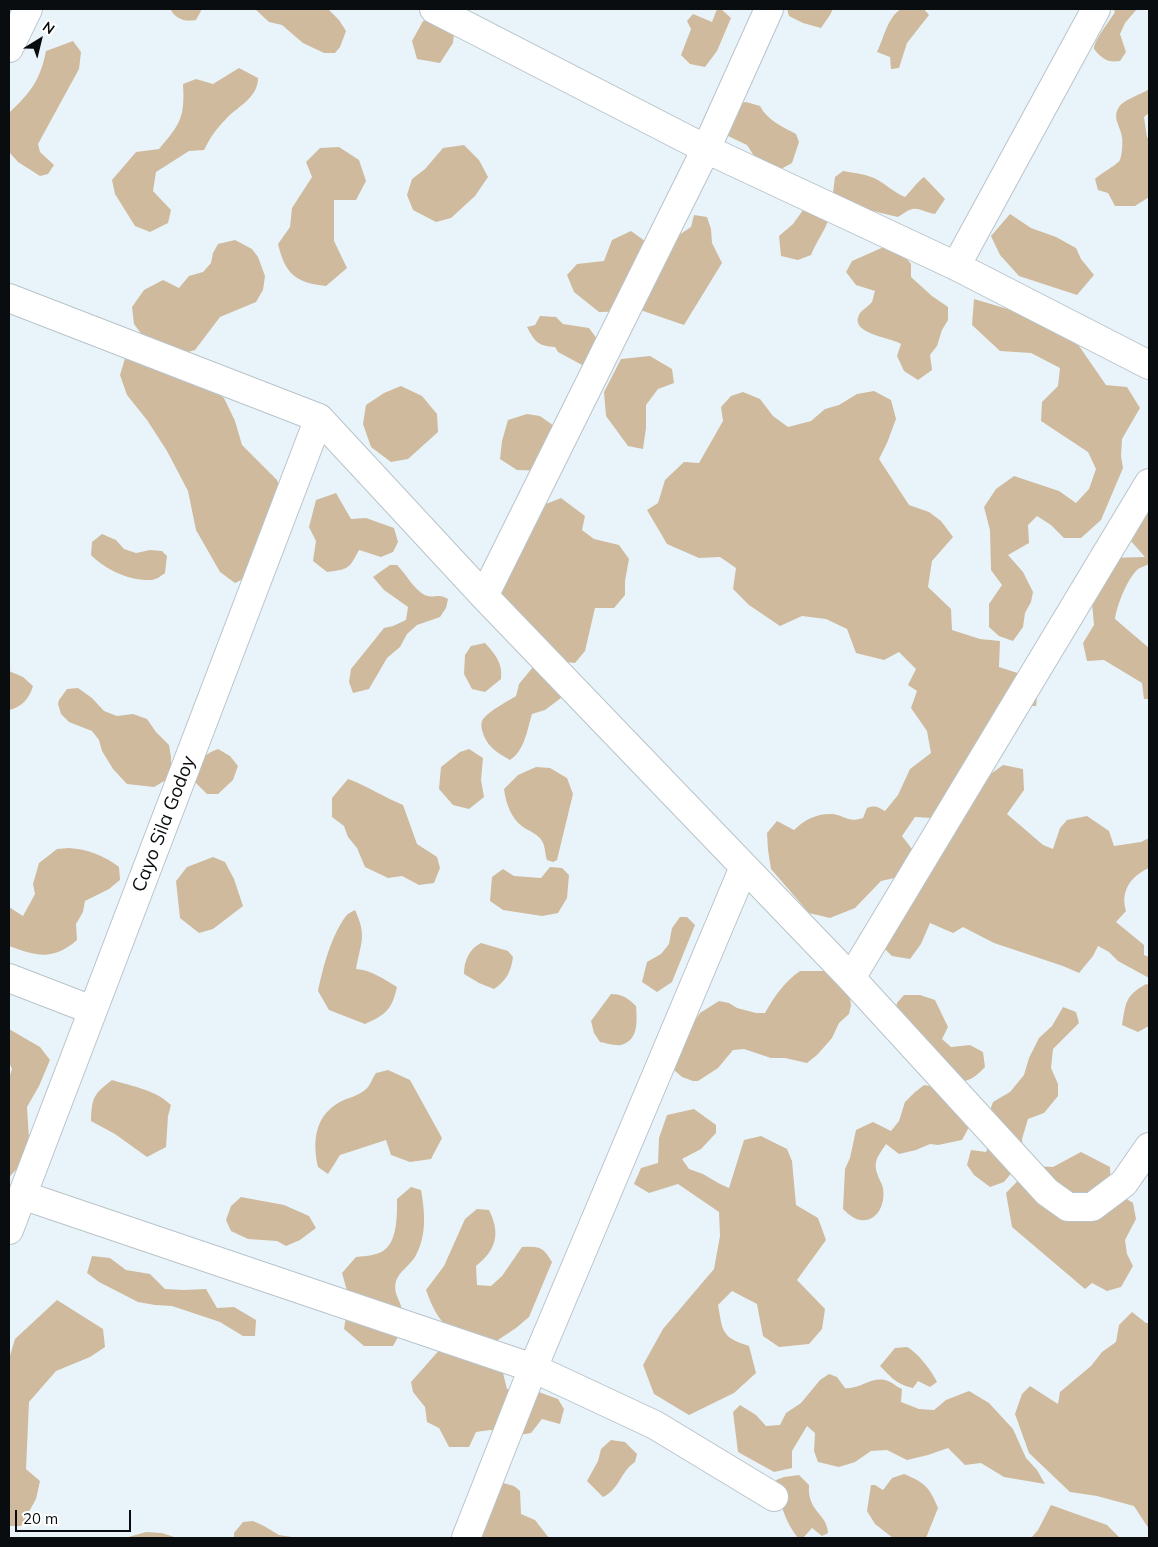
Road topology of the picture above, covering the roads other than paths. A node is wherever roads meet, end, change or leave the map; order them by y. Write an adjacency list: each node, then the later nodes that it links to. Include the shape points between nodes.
1 (28, 9): 5 (street)
2 (434, 9): 6 (street)
3 (769, 9): 6 (street)
4 (1096, 9): 7 (street)
5 (9, 48)
6 (706, 149): 7 (street); 12 (street)
7 (956, 266): 9 (street)
8 (9, 298): 10 (street)
9 (1149, 365)
10 (319, 418): 12 (street); 16 (street, Cayo Sila Godoy)
11 (1149, 482): 15 (street)
12 (484, 596): 13 (street)
13 (744, 867): 15 (street); 20 (street)
14 (9, 978): 16 (street)
15 (851, 978): 17 (street, via 1047,1192 1068,1207 1092,1207 1124,1183)
16 (92, 1010): 18 (street, Cayo Sila Godoy)
17 (1149, 1147)
18 (22, 1195): 19 (street, Cayo Sila Godoy); 20 (street)
19 (9, 1230)
20 (534, 1368): 21 (street, via 655,1425); 22 (street)
21 (774, 1497)
22 (466, 1538)

